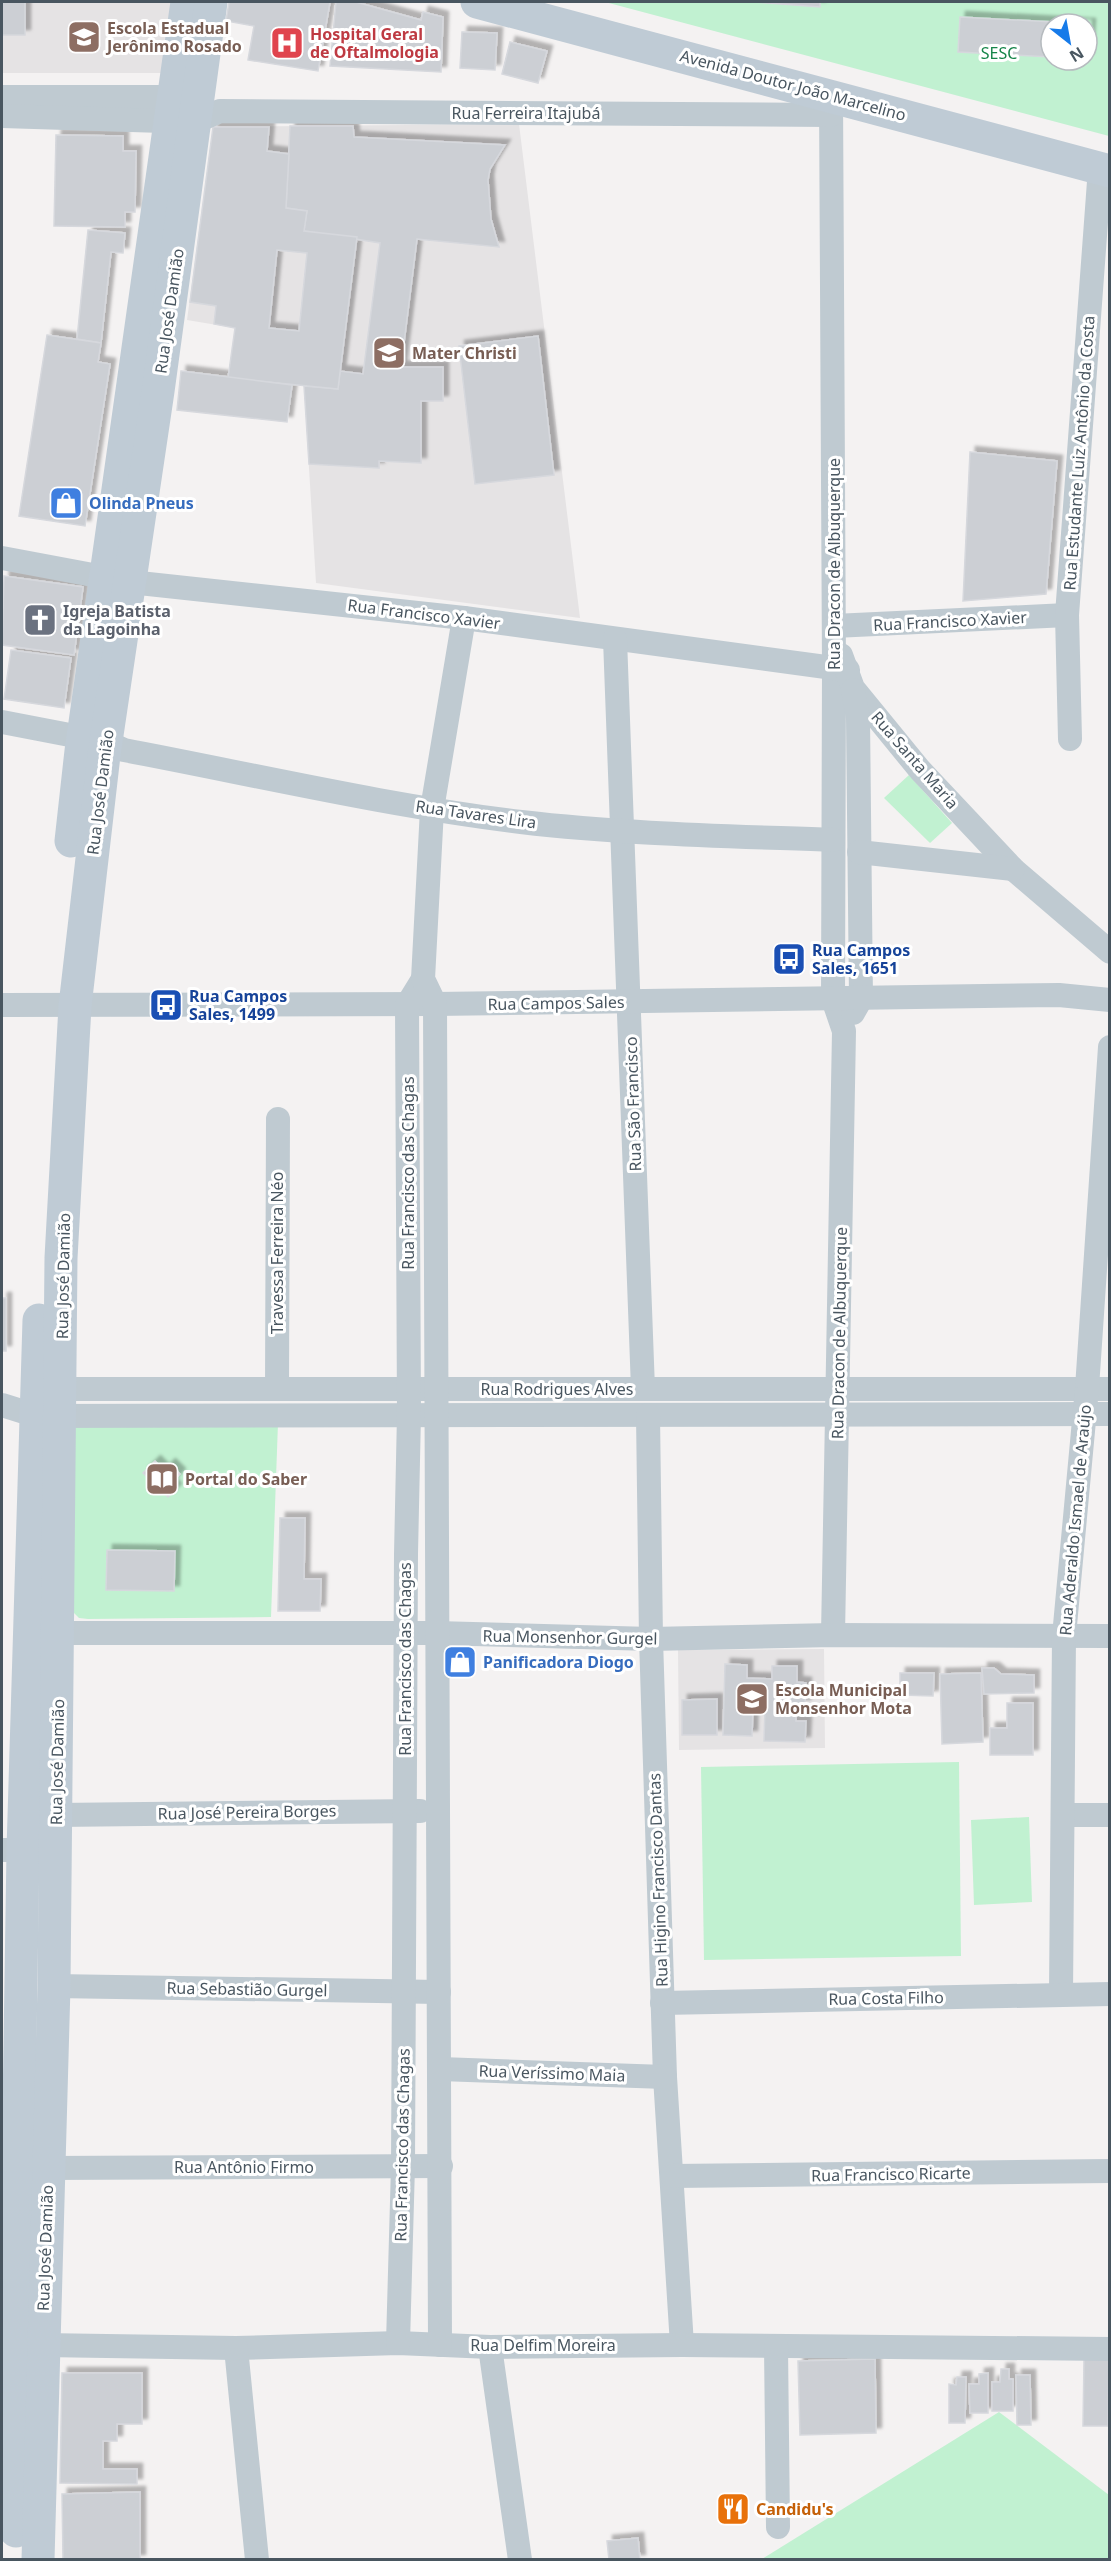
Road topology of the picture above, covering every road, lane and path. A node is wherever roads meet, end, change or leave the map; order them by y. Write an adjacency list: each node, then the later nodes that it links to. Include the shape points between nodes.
1 (187, 2): 6 (street, Rua José Damião)
2 (211, 2): 6 (street, Rua José Damião)
3 (477, 2): 5 (street, Avenida Doutor João Marcelino)
4 (2, 97): 6 (street, Rua Ferreira Itajubá)
5 (831, 105): 6 (street, Rua Ferreira Itajubá); 8 (street, Avenida Doutor João Marcelino); 13 (street, Rua Dracon de Albuquerque)
6 (191, 110): 7 (street, Rua Ferreira Itajubá); 10 (street, Rua José Damião)
7 (2, 116)
8 (1105, 169): 11 (street, Rua Estudante Luiz Antônio da Costa)
9 (2, 558): 10 (street, Rua Francisco Xavier)
10 (118, 580): 12 (street, Rua Francisco Xavier); 19 (street, Rua José Damião)
11 (1067, 615): 13 (street, Rua Francisco Xavier); 18 (street, Rua Estudante Luiz Antônio da Costa)
12 (464, 618): 14 (street, Rua Francisco Xavier); 20 (street, Rua Francisco das Chagas)
13 (834, 633): 15 (street, Rua Santa Maria)
14 (615, 639): 15 (street, Rua Francisco Xavier); 21 (street, Rua São Francisco)
15 (845, 675): 22 (street, Rua Dracon de Albuquerque); 23 (street, Rua Dracon de Albuquerque, via 858,718); 24 (street, Rua Santa Maria, via 920,770)
16 (2, 722): 19 (street)
17 (2, 736): 19 (street)
18 (1070, 739)
19 (100, 747): 20 (street, Rua Tavares Lira); 34 (street, Rua José Damião)
20 (432, 809): 21 (street, Rua Tavares Lira); 26 (street, Rua Francisco das Chagas)
21 (622, 831): 22 (street, Rua Tavares Lira); 30 (street, Rua São Francisco)
22 (833, 840): 27 (street, Rua Dracon de Albuquerque)
23 (859, 852): 24 (street); 28 (street, Rua Dracon de Albuquerque)
24 (1013, 869): 25 (street, Rua Santa Maria)
25 (1110, 952)
26 (423, 979): 31 (street, Rua Francisco das Chagas); 33 (street, Rua Francisco das Chagas)
27 (833, 999): 28 (street, Rua Campos Sales); 30 (street, Rua Campos Sales); 35 (street, Rua Dracon de Albuquerque)
28 (861, 999): 29 (street, Rua Campos Sales, via 1059,995); 35 (street, Rua Dracon de Albuquerque)
29 (1110, 1000)
30 (629, 1002): 31 (street, Rua Campos Sales); 41 (street, Rua São Francisco)
31 (435, 1004): 33 (street, Rua Campos Sales); 40 (street, Rua Francisco das Chagas)
32 (2, 1005): 34 (street, Rua Campos Sales)
33 (407, 1005): 34 (street, Rua Campos Sales); 39 (street, Rua Francisco das Chagas)
34 (64, 1006): 44 (street, Rua José Damião, via 40,1260)
35 (844, 1030): 42 (street, Rua Dracon de Albuquerque)
36 (1110, 1047): 43 (street, Rua Aderaldo Ismael de Araújo)
37 (278, 1119): 38 (street, Travessa Ferreira Néo)
38 (277, 1388): 39 (street, Rua Rodrigues Alves); 44 (street, Rua Rodrigues Alves)
39 (409, 1388): 40 (street, Rua Rodrigues Alves); 45 (street, Rua Francisco das Chagas)
40 (437, 1388): 41 (street, Rua Rodrigues Alves); 46 (street, Rua Francisco das Chagas)
41 (643, 1389): 42 (street, Rua Rodrigues Alves)
42 (839, 1389): 43 (street, Rua Rodrigues Alves); 48 (street, Rua Dracon de Albuquerque)
43 (1098, 1389): 49 (street, Rua Aderaldo Ismael de Araújo)
44 (34, 1403): 45 (street, Rua Rodrigues Alves); 51 (street, Rua José Damião)
45 (409, 1414): 46 (street, Rua Rodrigues Alves); 53 (street, Rua Francisco das Chagas)
46 (436, 1414): 47 (street, Rua Rodrigues Alves); 52 (street, Rua Francisco das Chagas)
47 (648, 1414): 48 (street, Rua Rodrigues Alves); 57 (street, Rua Higino Francisco Dantas)
48 (838, 1414): 49 (street, Rua Rodrigues Alves); 54 (street, Rua Dracon de Albuquerque)
49 (1084, 1414): 50 (street, Rua Rodrigues Alves); 55 (street, Rua Aderaldo Ismael de Araújo)
50 (1110, 1414)
51 (45, 1633): 53 (street, Rua Monsenhor Gurgel); 60 (street, Rua José Damião); 63 (street, Rua José Damião)
52 (436, 1633): 53 (street, Rua Monsenhor Gurgel); 57 (street, Rua Monsenhor Gurgel); 59 (street, Rua Francisco das Chagas)
53 (405, 1634): 58 (street, Rua Francisco das Chagas)
54 (833, 1635): 55 (street, Rua Monsenhor Gurgel); 57 (street, Rua Monsenhor Gurgel)
55 (1064, 1636): 56 (street, Rua Monsenhor Gurgel); 61 (street, Rua Aderaldo Ismael de Araújo)
56 (1110, 1636)
57 (651, 1640): 69 (street, Rua Higino Francisco Dantas)
58 (404, 1810): 59 (street, Rua José Pereira Borges); 60 (street, Rua José Pereira Borges); 65 (street, Rua Francisco das Chagas)
59 (438, 1812): 66 (street, Rua Francisco das Chagas)
60 (56, 1815): 64 (street, Rua José Damião)
61 (1063, 1815): 62 (street); 68 (street, Rua Aderaldo Ismael de Araújo)
62 (1110, 1815)
63 (12, 1850): 70 (street, Rua José Damião)
64 (54, 1986): 65 (street, Rua Sebastião Gurgel); 70 (street, Rua José Damião)
65 (404, 1992): 66 (street, Rua Sebastião Gurgel); 73 (street, Rua Francisco das Chagas)
66 (439, 1992): 71 (street, Rua Francisco das Chagas)
67 (1110, 1994): 68 (street, Rua Costa Filho)
68 (1061, 1995): 69 (street, Rua Costa Filho)
69 (662, 2002): 72 (street, Rua Higino Francisco Dantas)
70 (36, 2060): 75 (street, Rua José Damião); 78 (street, Rua José Damião)
71 (440, 2069): 72 (street, Rua Veríssimo Maia); 74 (street, Rua Francisco das Chagas)
72 (665, 2077): 77 (street, Rua Higino Francisco Dantas)
73 (403, 2166): 74 (street, Rua Antônio Firmo); 75 (street, Rua Antônio Firmo); 79 (street, Rua Francisco das Chagas)
74 (441, 2166): 80 (street, Rua Francisco das Chagas)
75 (47, 2168): 81 (street, Rua José Damião)
76 (1110, 2171): 77 (street, Rua Francisco Ricarte)
77 (672, 2176): 82 (street, Rua Higino Francisco Dantas)
78 (9, 2301): 81 (street); 88 (street, Rua José Damião)
79 (398, 2343): 80 (street, Rua Delfim Moreira); 85 (street, Rua Delfim Moreira)
80 (440, 2344): 84 (street, Rua Delfim Moreira)
81 (42, 2345): 85 (street, Rua Delfim Moreira); 89 (street, Rua José Damião)
82 (682, 2345): 83 (street, Rua Delfim Moreira); 84 (street, Rua Delfim Moreira)
83 (776, 2346): 86 (street, Rua Delfim Moreira); 87 (street)
84 (490, 2347): 91 (street)
85 (236, 2348): 90 (street)
86 (1110, 2349)
87 (778, 2527)
88 (16, 2559)
89 (38, 2559)
90 (257, 2559)
91 (520, 2559)

